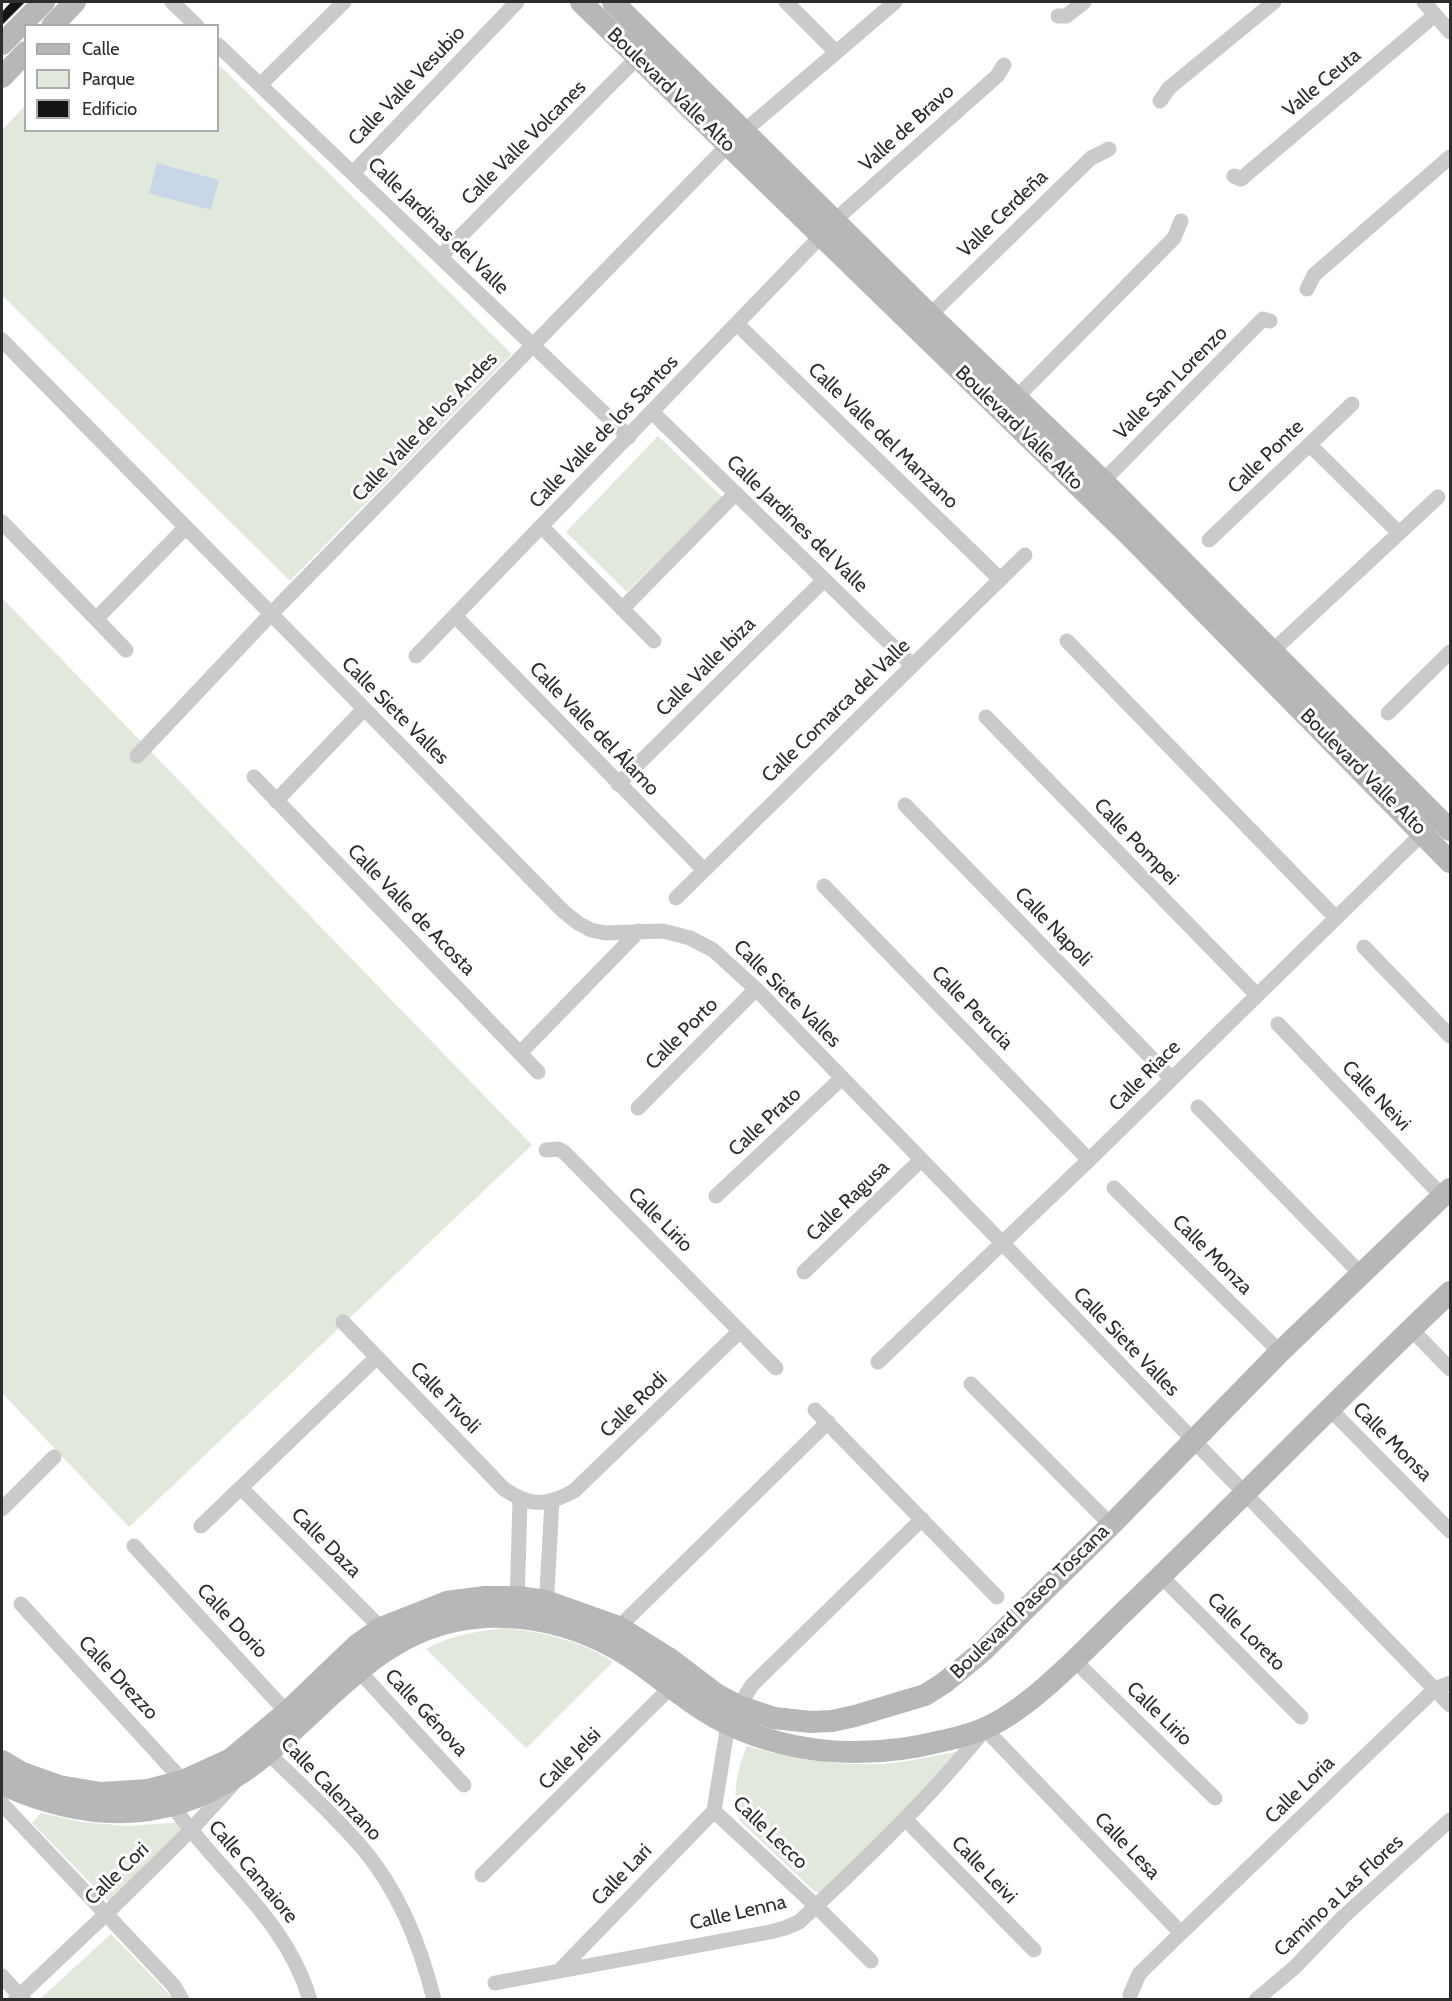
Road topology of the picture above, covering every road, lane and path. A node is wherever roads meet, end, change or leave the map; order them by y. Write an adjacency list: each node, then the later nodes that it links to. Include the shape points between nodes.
1 (44, 2): 18 (street)
2 (75, 2): 15 (street)
3 (172, 2): 16 (street)
4 (344, 2): 25 (street)
5 (517, 2): 30 (street, Calle Valle Vesubio)
6 (581, 2): 22 (street, Boulevard Valle Alto)
7 (614, 2): 27 (street, Boulevard Valle Alto)
8 (786, 2): 20 (street)
9 (895, 2): 20 (street, Calle Valle de los Andes)
10 (1084, 2): 14 (street, via 1066,16)
11 (1274, 2): 26 (street, via 1168,88)
12 (1424, 2): 13 (street)
13 (1436, 15): 17 (street); 31 (street, Valle Ceuta, via 1241,179)
14 (1058, 16)
15 (54, 24)
16 (195, 24)
17 (1450, 32)
18 (2, 44)
19 (219, 46): 25 (street, Calle Jardinas del Valle)
20 (836, 52): 27 (street, Calle Valle de los Andes)
21 (24, 54): 24 (street)
22 (638, 57): 27 (street, Boulevard Valle Alto); 34 (street, Calle Valle Volcanes)
23 (1004, 65): 33 (street, Valle de Bravo, via 997,76)
24 (2, 77)
25 (260, 85): 30 (street, Calle Jardinas del Valle)
26 (1160, 101)
27 (736, 138): 33 (street, Boulevard Valle Alto); 40 (street, Calle Valle de los Andes)
28 (1109, 149): 36 (street, Valle Cerdeña, via 1091,158)
29 (1450, 157): 35 (street, via 1314,275)
30 (353, 173): 34 (street, Calle Jardinas del Valle)
31 (1234, 176)
32 (1181, 221): 41 (street, via 1174,238)
33 (828, 228): 36 (street, Boulevard Valle Alto); 38 (street, Calle Valle de los Santos); 66 (street, Boulevard Valle Alto, via 1128,534)
34 (440, 257): 40 (street, Calle Jardinas del Valle)
35 (1307, 289)
36 (930, 315): 41 (street, Boulevard Valle Alto)
37 (1270, 321): 46 (street, Valle San Lorenzo, via 1263,319)
38 (737, 324): 43 (street, Calle Valle de los Santos); 55 (street, Calle Valle del Manzano)
39 (2, 340): 51 (street, Calle Siete Valles)
40 (534, 346): 44 (street, Calle Jardinas del Valle); 58 (street, Calle Valle de los Andes)
41 (1016, 398): 46 (street, Boulevard Valle Alto)
42 (1352, 404): 45 (street, Calle Ponte)
43 (652, 412): 44 (street, Calle Valle de los Santos); 47 (street, Calle Jardines del Valle)
44 (628, 437): 50 (street, Calle Valle de los Santos)
45 (1310, 445): 52 (street); 53 (street, Calle Ponte)
46 (1103, 481): 66 (street, Boulevard Valle Alto)
47 (736, 493): 56 (street, Calle Jardines del Valle); 57 (street)
48 (1438, 496): 52 (street)
49 (2, 522): 60 (street)
50 (542, 527): 57 (street); 59 (street, Calle Valle de los Santos)
51 (186, 528): 58 (street, Calle Siete Valles); 60 (street)
52 (1399, 533): 66 (street)
53 (1209, 540)
54 (1025, 555): 55 (street, Calle Comarca del Valle)
55 (1000, 579): 67 (street, Calle Comarca del Valle)
56 (824, 580): 67 (street, Calle Jardines del Valle); 73 (street, Calle Valle Ibiza)
57 (622, 609): 61 (street)
58 (271, 614): 68 (street, Calle Siete Valles); 71 (street, Calle Valle de los Andes)
59 (455, 616): 65 (street, Calle Valle de los Santos); 73 (street, Calle Valle del Álamo)
60 (96, 619): 63 (street)
61 (654, 641)
62 (1067, 641): 81 (street)
63 (126, 650)
64 (1450, 652): 69 (street)
65 (416, 656)
66 (1265, 658): 76 (street, Boulevard Valle Alto)
67 (912, 665): 78 (street, Calle Comarca del Valle)
68 (364, 709): 74 (street); 82 (street, Calle Siete Valles, via 571,917 591,930 605,933)
69 (1388, 712)
70 (986, 717): 85 (street, Calle Pompei)
71 (137, 756)
72 (254, 777): 74 (street, Calle Valle de Acosta)
73 (618, 784): 78 (street, Calle Valle del Álamo)
74 (276, 801): 88 (street, Calle Valle de Acosta)
75 (905, 805): 91 (street, Calle Napoli)
76 (1440, 829): 77 (street, Boulevard Valle Alto); 81 (street, Calle Riace)
77 (1450, 862)
78 (704, 870): 80 (street, Calle Comarca del Valle)
79 (824, 885): 96 (street, Calle Perucia)
80 (676, 898)
81 (1336, 918): 85 (street, Calle Riace)
82 (639, 931): 84 (street, Calle Siete Valles, via 663,931 701,943); 88 (street)
83 (1364, 947): 87 (street)
84 (756, 989): 90 (street, Calle Siete Valles); 93 (street, Calle Porto)
85 (1257, 995): 91 (street, Calle Riace)
86 (1278, 1024): 98 (street, Calle Neivi)
87 (1450, 1036)
88 (520, 1053): 89 (street, Calle Valle de Acosta)
89 (538, 1072)
90 (842, 1078): 95 (street, Calle Siete Valles); 99 (street, Calle Prato)
91 (1172, 1079): 96 (street, Calle Riace)
92 (1198, 1107): 102 (street)
93 (638, 1108)
94 (546, 1150): 106 (street, Calle Lirio, via 564,1152)
95 (921, 1160): 100 (street, Calle Siete Valles); 101 (street, Calle Ragusa)
96 (1089, 1160): 100 (street, Calle Riace)
97 (1114, 1188): 107 (street, Calle Monza)
98 (1447, 1193): 102 (street, Boulevard Paseo Toscana)
99 (716, 1196)
100 (1002, 1244): 109 (street, Calle Riace); 116 (street, Calle Siete Valles)
101 (804, 1272)
102 (1362, 1275): 107 (street, Boulevard Paseo Toscana)
103 (1450, 1292): 105 (street, Boulevard Paseo Toscana)
104 (343, 1322): 108 (street, Calle Tívoli)
105 (1411, 1329): 111 (street); 113 (street, Boulevard Paseo Toscana)
106 (740, 1331): 110 (street, Calle Lirio); 121 (street, Calle Rodi, via 589,1478 574,1491)
107 (1280, 1352): 116 (street, Boulevard Paseo Toscana)
108 (376, 1357): 118 (street); 120 (street, Calle Tívoli, via 504,1489)
109 (878, 1362)
110 (776, 1368)
111 (1450, 1369)
112 (971, 1384): 124 (street)
113 (1329, 1408): 119 (street, Boulevard Paseo Toscana); 126 (street, Calle Monsa)
114 (815, 1410): 115 (street)
115 (828, 1422): 123 (street); 133 (street)
116 (1193, 1441): 119 (street, Calle Siete Valles); 124 (street, Boulevard Paseo Toscana)
117 (54, 1457): 122 (street)
118 (241, 1488): 125 (street); 134 (street, Calle Daza)
119 (1244, 1493): 128 (street, Boulevard Paseo Toscana); 140 (street, Calle Siete Valles)
120 (520, 1500): 121 (street); 131 (street)
121 (552, 1501): 132 (street)
122 (2, 1509)
123 (922, 1519): 129 (street); 142 (street, via 752,1685)
124 (1111, 1525): 142 (street, Boulevard Paseo Toscana, via 982,1651 925,1695 855,1716 811,1722)
125 (201, 1526)
126 (1450, 1531)
127 (134, 1546): 144 (street, Calle Dorio)
128 (1161, 1576): 135 (street, Boulevard Paseo Toscana); 143 (street, Calle Loreto)
129 (997, 1597)
130 (21, 1604): 149 (street, Calle Drezzo)
131 (517, 1607): 132 (street, Boulevard Paseo Toscana); 134 (street, Boulevard Paseo Toscana, via 485,1597 447,1602); 136 (street, Boulevard Paseo Toscana, via 421,1631 394,1644)
132 (546, 1612): 133 (street, Boulevard Paseo Toscana); 139 (street, Boulevard Paseo Toscana, via 636,1661)
133 (619, 1627): 137 (street, Boulevard Paseo Toscana)
134 (381, 1628): 144 (street, Boulevard Paseo Toscana, via 357,1645)
135 (1074, 1660): 145 (street, Boulevard Paseo Toscana, via 1039,1692); 152 (street, Calle Lirio)
136 (358, 1670): 144 (street, Boulevard Paseo Toscana); 151 (street, Calle Génova)
137 (687, 1671): 139 (street, Calle Jelsi); 142 (street, Boulevard Paseo Toscana, via 716,1694)
138 (1450, 1683): 140 (street, Calle Loria)
139 (670, 1688): 142 (street, Boulevard Paseo Toscana); 159 (street, Calle Jelsi)
140 (1435, 1689): 141 (street, Calle Siete Valles); 162 (street, Calle Loria)
141 (1450, 1705)
142 (733, 1715): 145 (street, Boulevard Paseo Toscana, via 763,1738 843,1753 918,1747); 155 (street, Calle Lecco)
143 (1301, 1717)
144 (293, 1719): 146 (street, Boulevard Paseo Toscana)
145 (985, 1729): 156 (street, Calle Lenna); 162 (street, Calle Lesa)
146 (261, 1747): 148 (street, Boulevard Paseo Toscana); 149 (street, Boulevard Paseo Toscana); 172 (street, Calle Calenzano, via 333,1816 377,1868 414,1937)
147 (2, 1761): 149 (street, Boulevard Paseo Toscana, via 59,1786 100,1793 148,1790)
148 (243, 1773): 154 (street, Boulevard Paseo Toscana); 158 (street, Calle Cori)
149 (183, 1780)
150 (2, 1784): 154 (street, Boulevard Paseo Toscana, via 28,1797 104,1814)
151 (464, 1785)
152 (1215, 1798)
153 (2, 1804): 161 (street)
154 (173, 1806): 158 (street, Calle Camaiore)
155 (714, 1811): 160 (street, Calle Lecco); 165 (street, Calle Lari)
156 (905, 1819): 160 (street, Calle Lenna); 163 (street, Calle Leivi)
157 (1450, 1820): 173 (street, Camino a Las Flores)
158 (190, 1831): 161 (street, Calle Cori); 171 (street, Calle Camaiore, via 278,1931 298,1965)
159 (482, 1875)
160 (816, 1906): 164 (street, Calle Lecco); 165 (street, Calle Lenna, via 786,1928)
161 (106, 1914): 169 (street, Calle Cori); 170 (street, via 174,1986)
162 (1181, 1933): 168 (street, via 1139,1974)
163 (1034, 1950)
164 (871, 1961)
165 (561, 1969): 167 (street, Calle Lenna)
166 (2, 1976): 169 (street)
167 (495, 1983)
168 (1130, 1995)
169 (20, 1998)
170 (182, 2000)
171 (310, 2000)
172 (434, 2000)
173 (1256, 2000)

